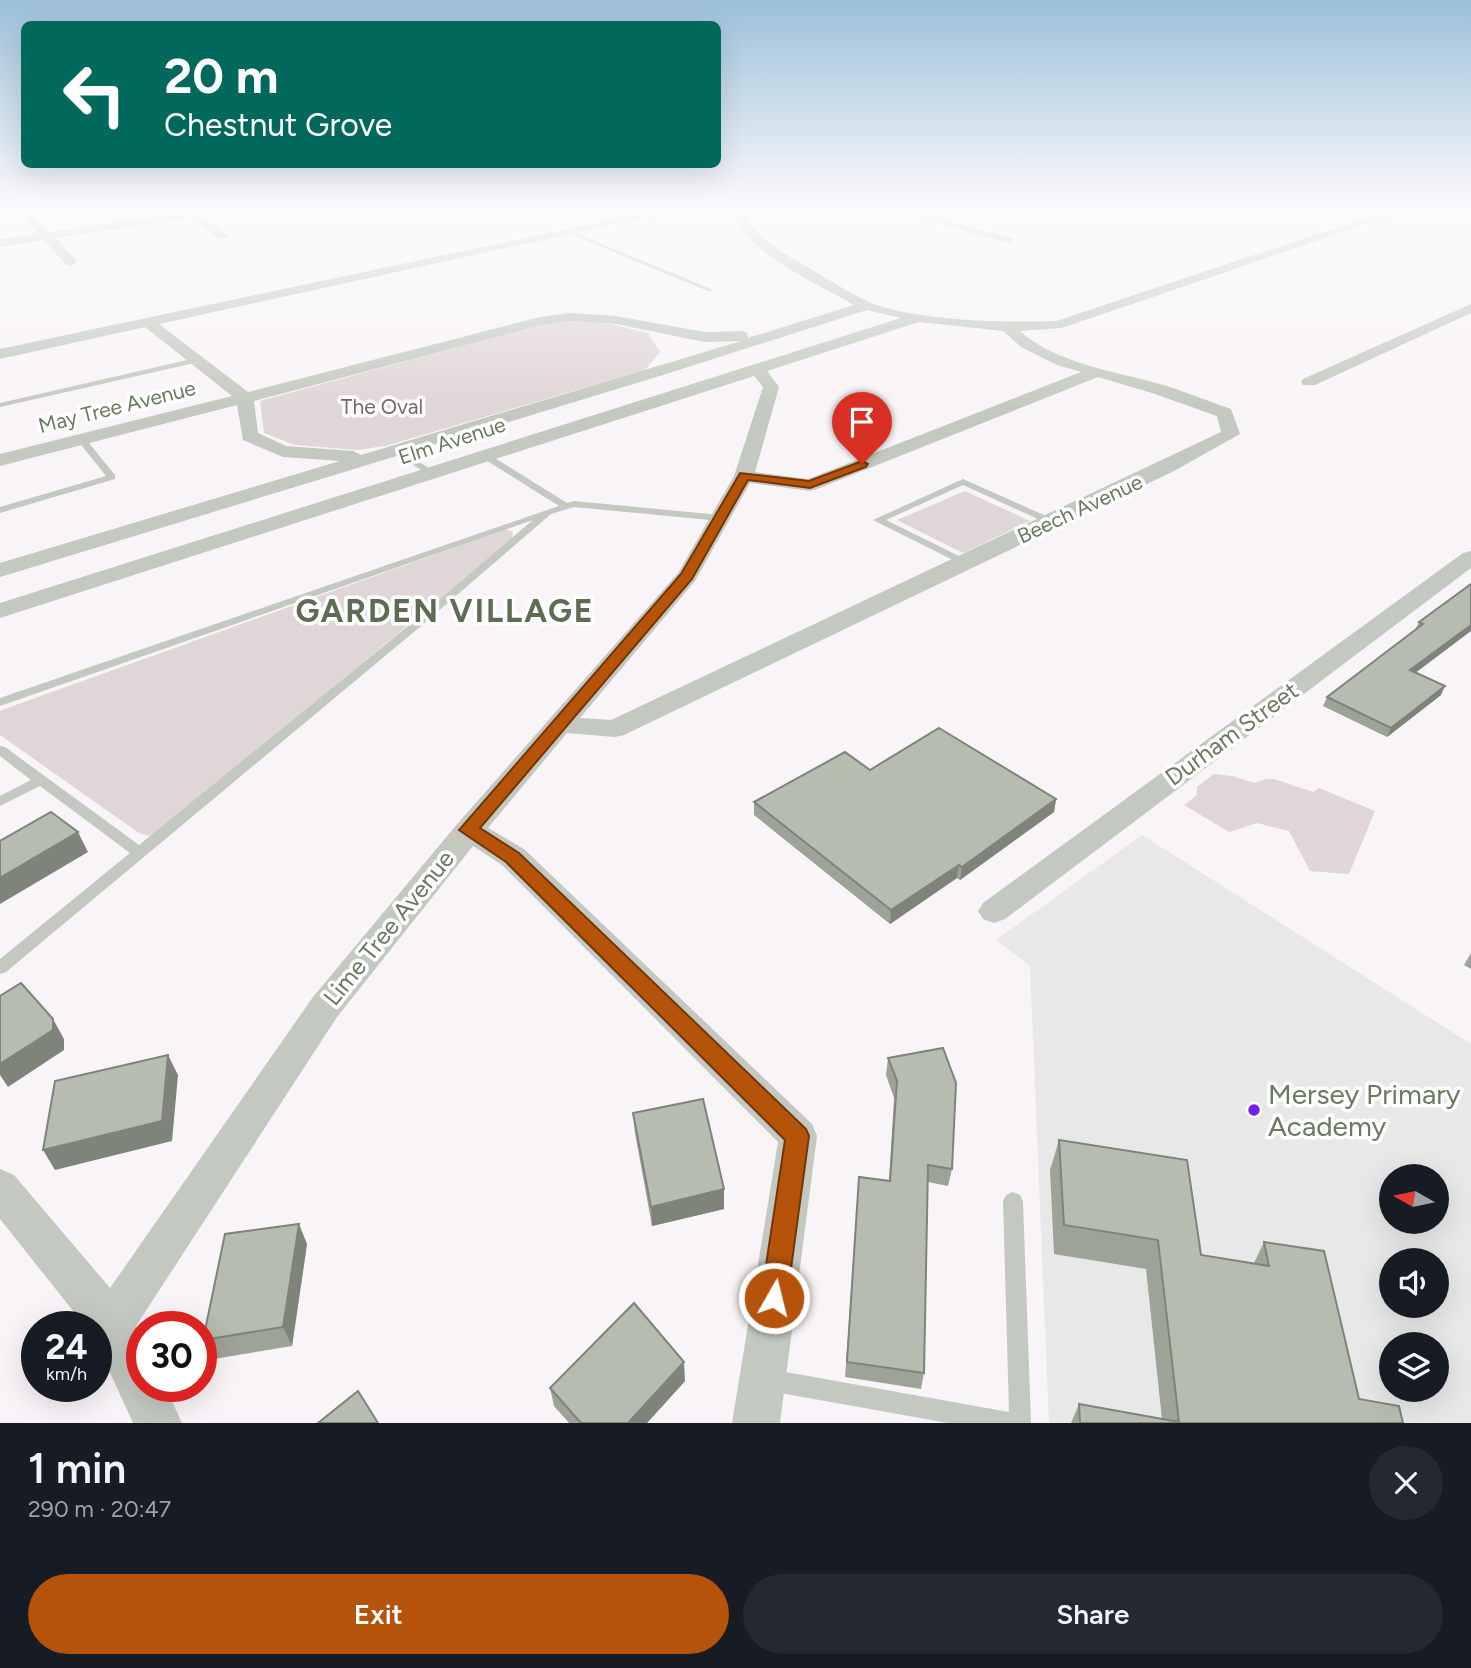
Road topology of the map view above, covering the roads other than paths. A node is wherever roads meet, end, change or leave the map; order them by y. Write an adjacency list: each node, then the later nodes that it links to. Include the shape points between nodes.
1 (365, 275): 9 (street)
2 (675, 275): 5 (lane)
3 (813, 275): 6 (street)
4 (1207, 275): 10 (street, via 1057,326)
5 (710, 290)
6 (866, 306): 8 (street); 12 (street, Elm Avenue)
7 (1471, 308): 18 (street)
8 (919, 318): 10 (street); 15 (street, Elm Avenue)
9 (147, 322): 13 (street); 14 (street)
10 (1007, 327): 17 (street, Beech Avenue, via 1026,344)
11 (660, 330): 12 (street, via 705,337); 16 (street, via 674,349); 19 (street, via 616,320 570,317 540,321)
12 (768, 336): 16 (street, Elm Avenue)
13 (0, 354)
14 (197, 360): 19 (street); 20 (lane)
15 (756, 368): 23 (street, Elm Avenue); 27 (street, Lime Tree Avenue, via 771,387)
16 (660, 371): 22 (street, Elm Avenue)
17 (1096, 372): 27 (street, via 810,485); 32 (street, Beech Avenue, via 1225,413 1231,434)
18 (1309, 382)
19 (245, 398): 21 (street, May Tree Avenue); 24 (street, via 249,436 283,451)
20 (0, 405)
21 (81, 439): 25 (street, May Tree Avenue); 29 (lane, via 112,477)
22 (396, 450): 24 (street, Elm Avenue); 26 (lane)
23 (484, 455): 26 (street, Elm Avenue); 28 (lane)
24 (369, 459): 35 (street, Elm Avenue)
25 (0, 460)
26 (431, 472): 36 (street, Elm Avenue)
27 (744, 476): 31 (street, Lime Tree Avenue)
28 (564, 505): 30 (lane); 31 (lane)
29 (0, 510)
30 (548, 512): 37 (lane); 43 (lane)
31 (720, 517): 38 (street, Lime Tree Avenue, via 687,576)
32 (1052, 522): 34 (street, Beech Avenue); 34 (lane, via 964,482 878,520)
33 (1471, 558): 44 (street, Durham Street)
34 (965, 563): 38 (street, Beech Avenue, via 615,729)
35 (0, 570)
36 (0, 611)
37 (0, 702)
38 (559, 724): 42 (street, Lime Tree Avenue)
39 (0, 750): 40 (lane)
40 (41, 780): 41 (lane); 43 (lane)
41 (0, 802)
42 (468, 830): 49 (street, Lime Tree Avenue, via 325,1007); 51 (street, via 513,857 798,1136)
43 (139, 852): 45 (lane)
44 (995, 911)
45 (0, 968)
46 (0, 1188): 48 (street)
47 (1013, 1201): 55 (lane)
48 (100, 1311)
49 (112, 1323)
50 (112, 1326): 52 (street)
51 (762, 1379): 53 (street); 54 (lane)
52 (158, 1423)
53 (756, 1423)
54 (1009, 1423)
55 (1020, 1423)

